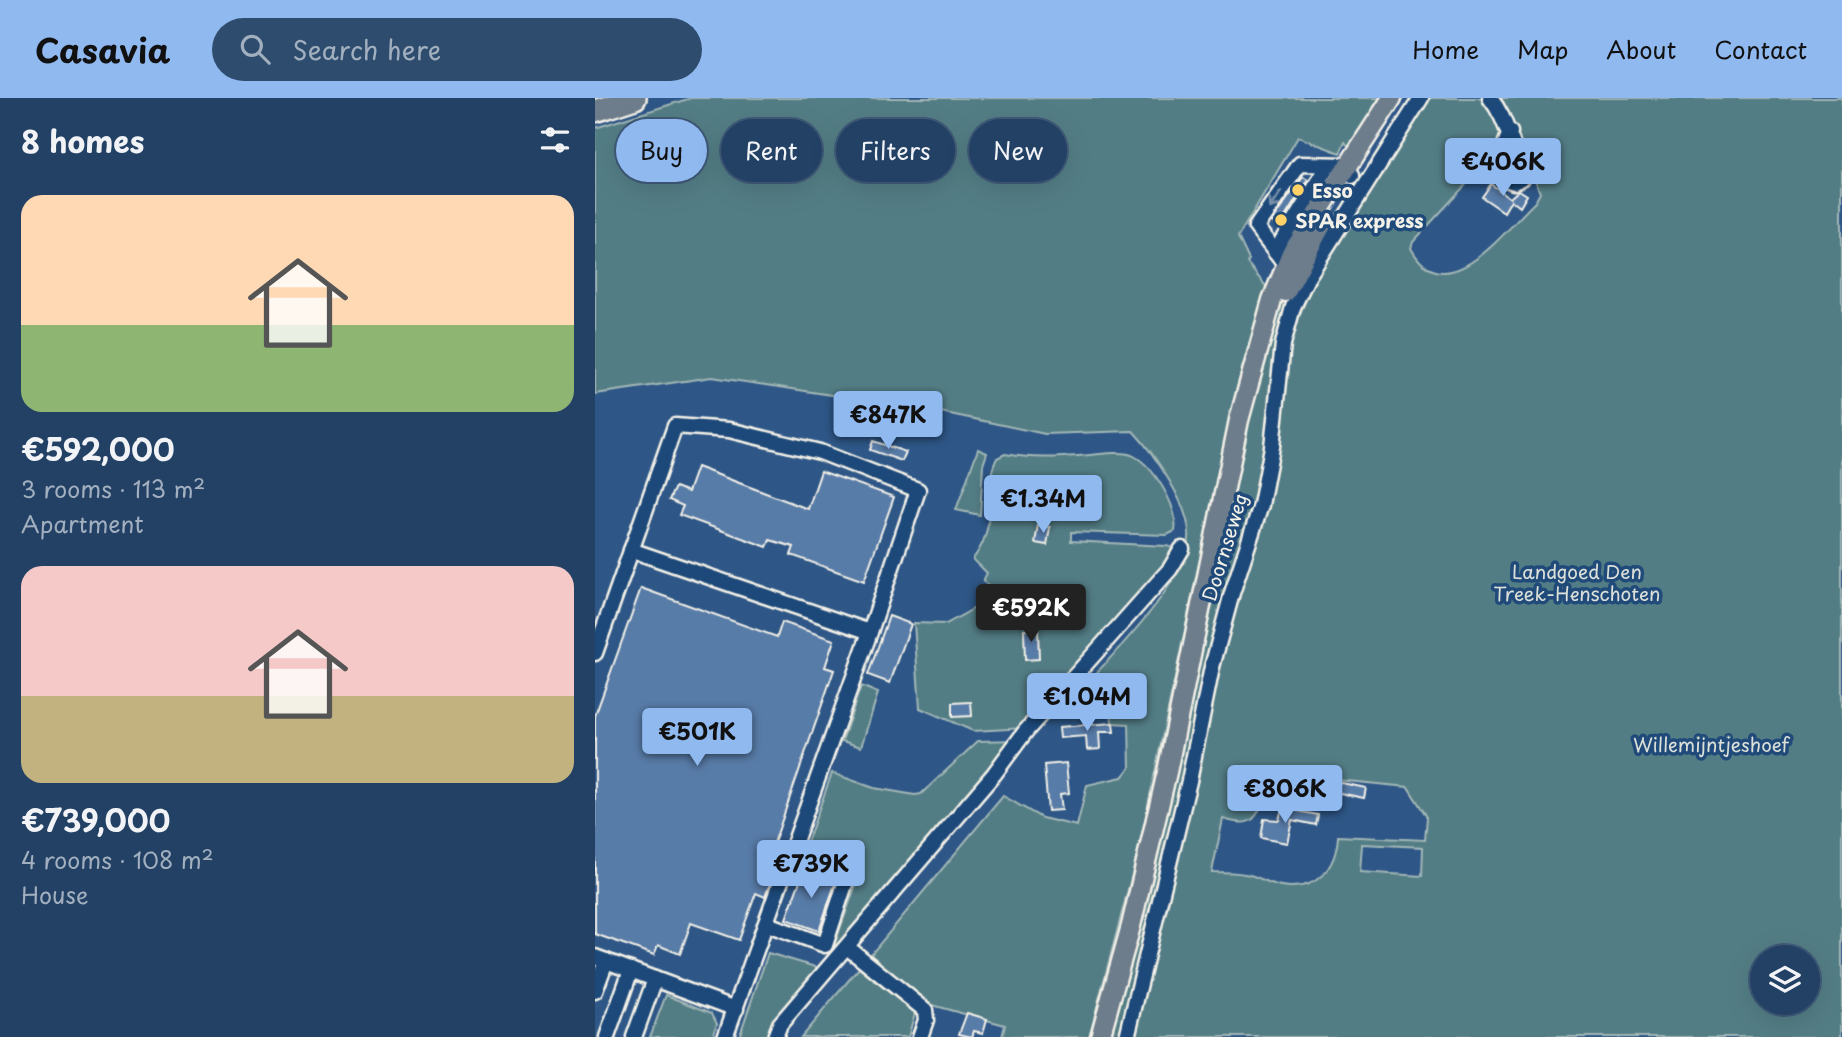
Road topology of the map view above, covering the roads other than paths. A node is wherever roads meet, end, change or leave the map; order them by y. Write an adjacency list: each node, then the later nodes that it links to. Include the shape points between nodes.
1 (635, 98): 6 (highway)
2 (1392, 98): 9 (main road, Doornseweg)
3 (1403, 98): 9 (main road, Doornseweg)
4 (1422, 98): 29 (street, Doornseweg, via 1293,307 1283,344 1261,505 1212,667)
5 (1490, 98): 7 (street)
6 (595, 111)
7 (1510, 132)
8 (1329, 165): 9 (street); 10 (street, Doornseweg); 10 (street, one-way to 10, via 1300,164 1256,227)
9 (1350, 170): 10 (main road, Doornseweg)
10 (1287, 261): 28 (main road, Doornseweg, via 1278,307 1240,420 1167,772)
11 (1182, 549): 17 (street, via 1170,569 1025,733)
12 (631, 550): 13 (street); 13 (street, via 675,426 729,430 820,452 918,490); 14 (street)
13 (870, 632): 15 (street)
14 (595, 653)
15 (792, 856): 16 (street); 16 (street, via 848,875 825,945)
16 (767, 924): 22 (street)
17 (847, 947): 26 (street); 27 (street, via 925,1010)
18 (601, 959): 19 (street); 21 (street)
19 (631, 970): 20 (street); 23 (street)
20 (655, 979): 22 (street); 24 (street)
21 (595, 991)
22 (736, 1009): 25 (street)
23 (607, 1037)
24 (634, 1037)
25 (725, 1037)
26 (775, 1037)
27 (920, 1037)
28 (1100, 1037)
29 (1127, 1037)

